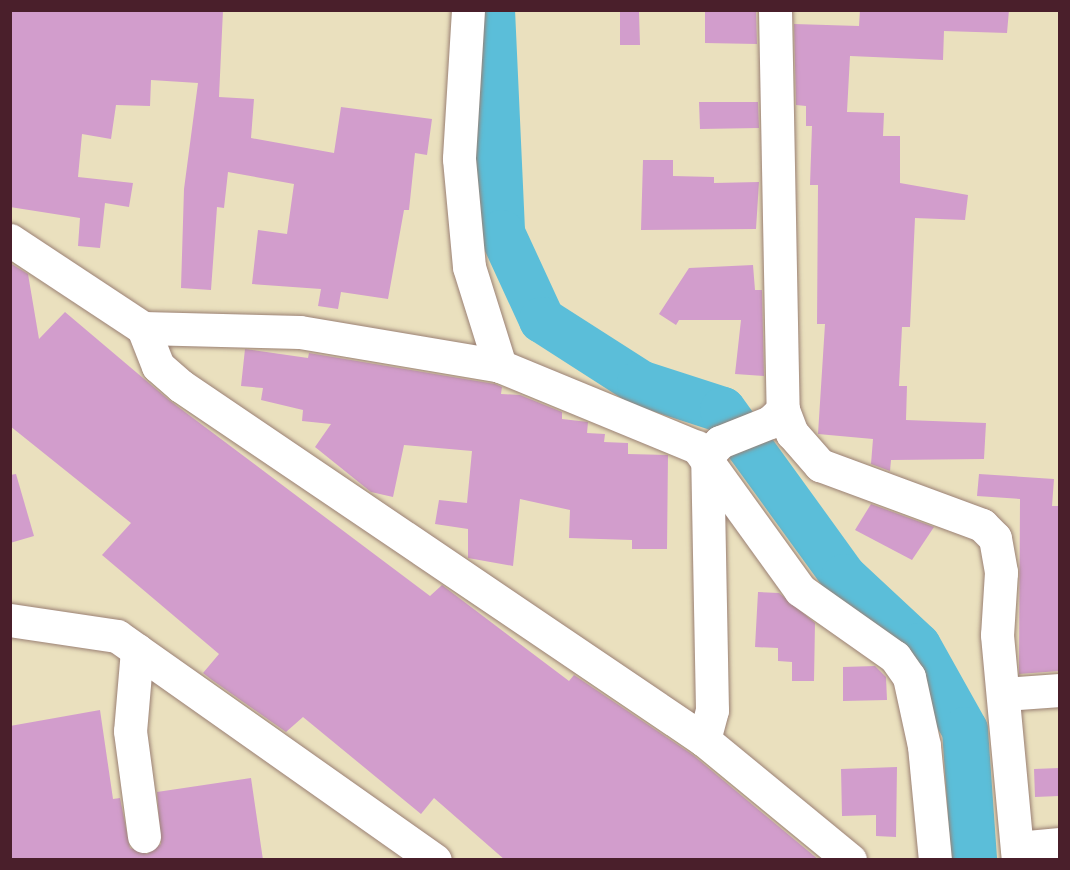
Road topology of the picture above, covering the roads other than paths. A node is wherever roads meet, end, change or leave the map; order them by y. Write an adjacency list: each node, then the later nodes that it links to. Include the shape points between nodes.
1 (468, 10): 5 (street, via 459,159 469,267)
2 (776, 10): 6 (street)
3 (17, 249): 4 (street)
4 (143, 328): 5 (street, via 300,332); 12 (street, via 158,366 181,386)
5 (500, 366): 7 (street)
6 (776, 416): 7 (street); 11 (street, via 820,465 991,531 1001,572 997,635)
7 (713, 449): 12 (street, via 712,710); 18 (street, via 800,590 895,657 909,677 924,746)
8 (10, 620): 9 (street, via 71,626 117,636)
9 (137, 650): 13 (street, via 130,731); 16 (street)
10 (1059, 690): 11 (street)
11 (1004, 694): 15 (street)
12 (704, 740): 17 (street)
13 (144, 836)
14 (1059, 843): 15 (street)
15 (1018, 854)
16 (435, 860)
17 (850, 860)
18 (935, 860)

